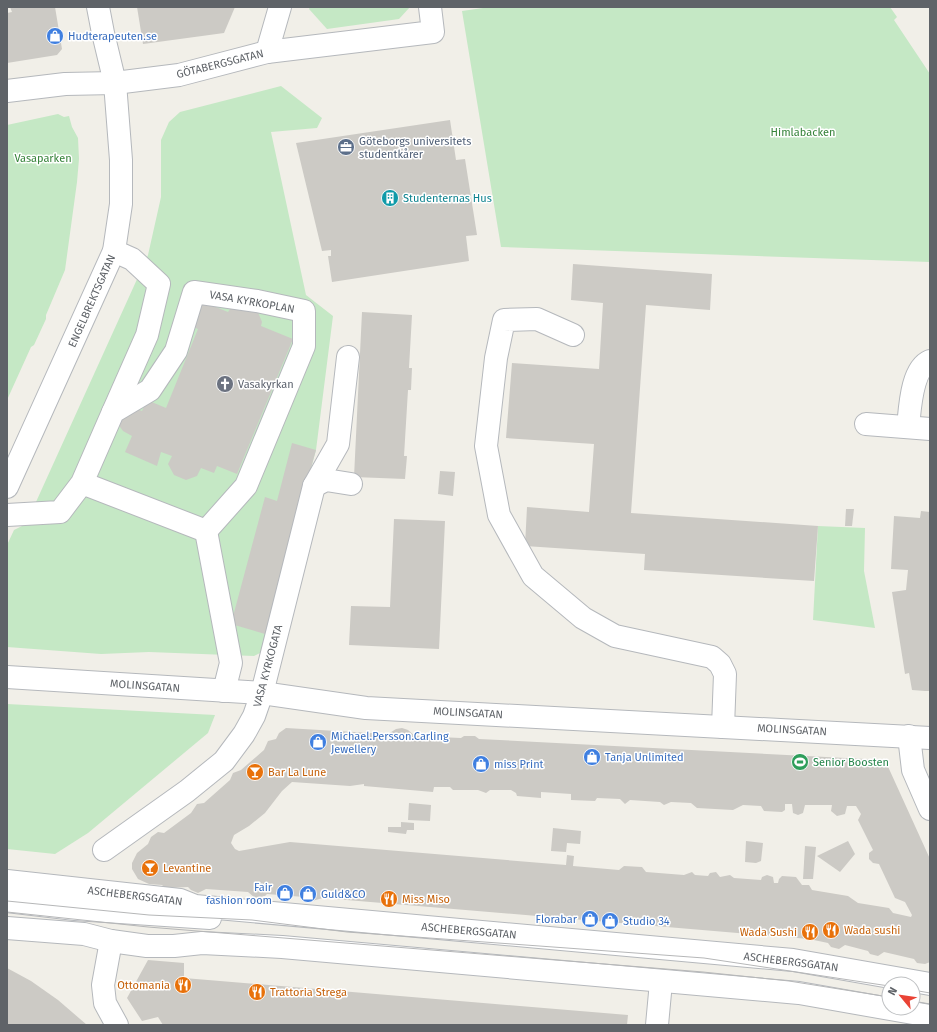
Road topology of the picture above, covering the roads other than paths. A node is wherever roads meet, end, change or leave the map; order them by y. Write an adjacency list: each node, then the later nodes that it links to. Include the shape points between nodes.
1 (98, 7): 5 (street, ENGELBREKTSGATAN)
2 (280, 7): 4 (street)
3 (430, 7): 4 (street, GÖTABERGSGATAN, via 433,32)
4 (267, 52): 5 (street, GÖTABERGSGATAN, via 179,75)
5 (115, 83): 6 (street, GÖTABERGSGATAN, via 65,84); 7 (street, ENGELBREKTSGATAN, via 121,160 121,204)
6 (7, 91)
7 (114, 251): 11 (street, via 132,259 159,284 147,335); 18 (street, ENGELBREKTSGATAN)
8 (573, 335): 24 (street, via 537,319 504,320 496,358 486,446 499,515 533,576 583,618 615,636 712,657 720,664 725,674)
9 (348, 357): 17 (street, VASA KYRKOGATA, via 338,444)
10 (930, 361): 13 (street, via 915,380)
11 (113, 412): 15 (street); 20 (street, VASA KYRKOPLAN, via 150,390 176,351 194,292 304,311 304,346 246,486)
12 (866, 424): 13 (street)
13 (908, 427): 14 (street)
14 (930, 429)
15 (82, 483): 19 (street, via 60,512); 20 (street)
16 (351, 484): 17 (street, via 326,480)
17 (314, 486): 23 (street, VASA KYRKOGATA)
18 (7, 487)
19 (7, 515)
20 (206, 531): 22 (street, via 231,663)
21 (7, 677): 22 (street, MOLINSGATAN)
22 (224, 691): 23 (street, MOLINSGATAN)
23 (262, 693): 24 (street, MOLINSGATAN, via 366,708); 28 (street, VASA KYRKOGATA, via 244,734 224,761 187,791)
24 (723, 727): 25 (street, MOLINSGATAN)
25 (908, 736): 26 (street, MOLINSGATAN); 27 (street, via 913,770)
26 (930, 738)
27 (930, 809)
28 (104, 850)
29 (7, 881): 35 (street, ASCHEBERGSGATAN, via 180,900 195,906 793,960)
30 (7, 901): 36 (street, via 149,915 252,920 347,932 704,958)
31 (7, 912): 37 (street, via 148,927 702,972 789,981)
32 (7, 928): 33 (street, via 84,934)
33 (111, 941): 34 (street, via 147,946 202,943 282,947); 39 (street, via 102,985 105,1003)
34 (661, 982): 38 (street, via 799,993); 40 (street)
35 (930, 984)
36 (881, 985)
37 (881, 996)
38 (930, 1016)
39 (117, 1025)
40 (657, 1025)

